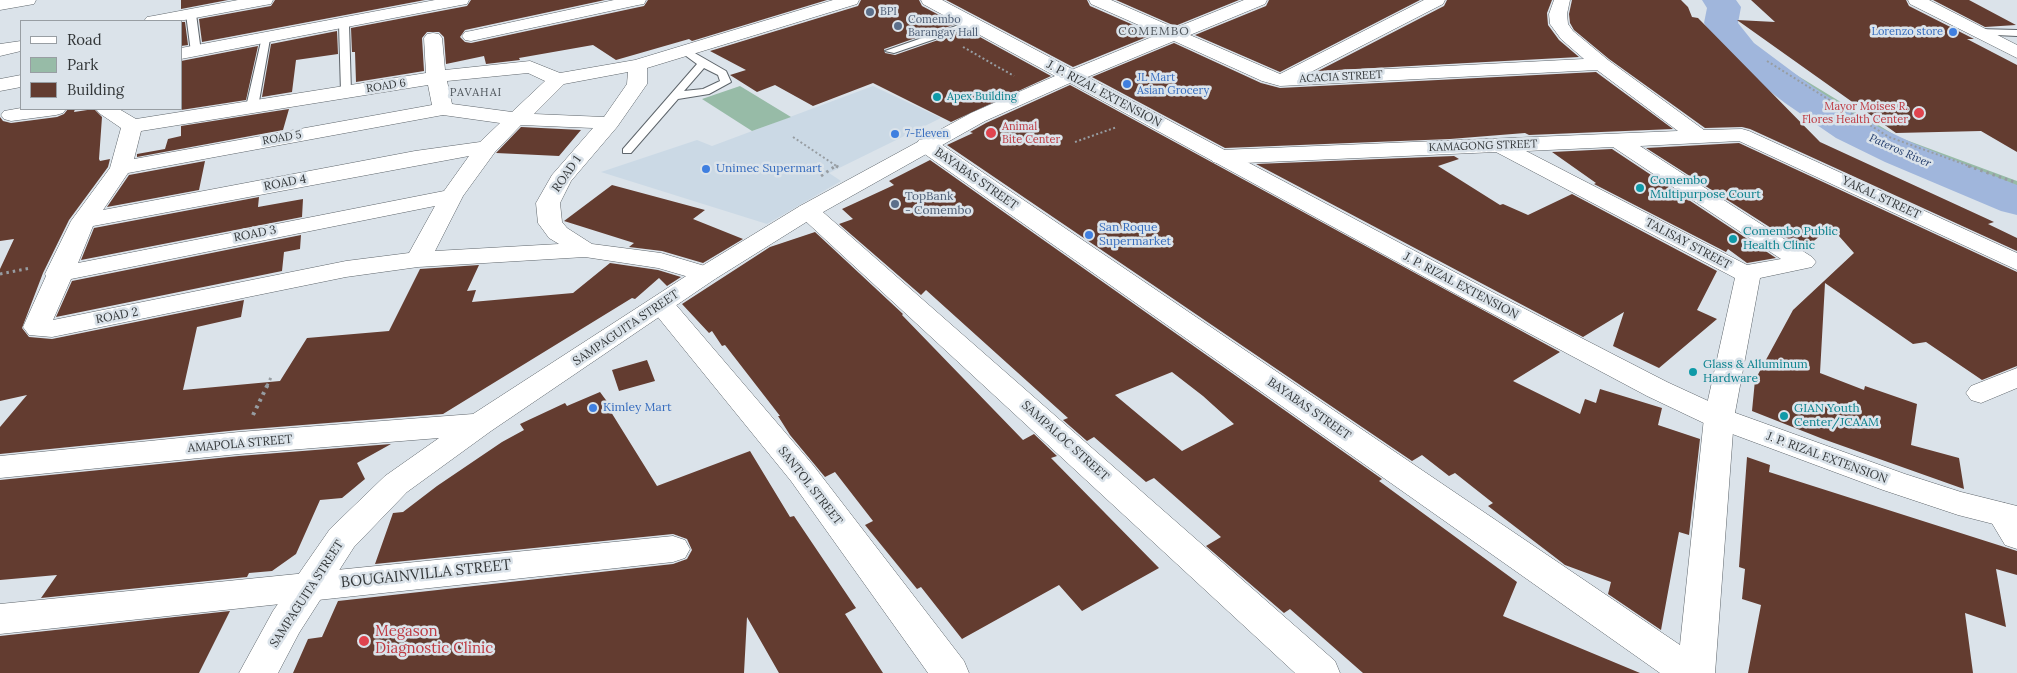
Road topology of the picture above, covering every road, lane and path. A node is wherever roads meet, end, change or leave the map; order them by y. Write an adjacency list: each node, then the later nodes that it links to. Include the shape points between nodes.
1 (28, 0): 12 (street)
2 (265, 0): 13 (street)
3 (461, 0): 16 (street)
4 (638, 0): 20 (street)
5 (851, 0): 25 (street)
6 (929, 0): 15 (street, J. P. RIZAL EXTENSION)
7 (1097, 0): 19 (street, ACACIA STREET)
8 (1258, 0): 19 (street, SAMPAGUITA STREET)
9 (1437, 0): 36 (street)
10 (1562, 0): 31 (street, via 1559,24)
11 (1916, 0): 17 (street)
12 (0, 5)
13 (191, 14): 14 (street); 28 (lane)
14 (158, 20)
15 (973, 23): 26 (lane); 33 (street, J. P. RIZAL EXTENSION)
16 (344, 24): 22 (street); 39 (lane)
17 (1978, 32): 18 (lane); 27 (street)
18 (2017, 33)
19 (1175, 34): 33 (street, SAMPAGUITA STREET); 36 (street, ACACIA STREET)
20 (471, 36)
21 (433, 38): 34 (street)
22 (264, 39): 28 (street); 41 (lane)
23 (20, 46): 24 (street)
24 (0, 50)
25 (686, 51): 30 (lane); 32 (street)
26 (890, 51)
27 (2017, 52)
28 (189, 53)
29 (1767, 62): 62 (path, via 1889,137)
30 (703, 63): 40 (lane); 40 (lane, via 722,73 726,82 705,92)
31 (1601, 64): 36 (street, ACACIA STREET); 51 (street)
32 (638, 65): 35 (street); 48 (street, ROAD 1, via 637,84)
33 (1072, 77): 46 (street, J. P. RIZAL EXTENSION); 55 (street, SAMPAGUITA STREET, via 978,117)
34 (436, 78): 35 (street, ROAD 6, via 530,67); 39 (street, ROAD 6); 42 (street)
35 (558, 78): 47 (street)
36 (1280, 80)
37 (20, 82): 38 (street)
38 (0, 85)
39 (346, 92): 41 (street, ROAD 6)
40 (674, 96): 58 (lane)
41 (252, 107): 49 (street, ROAD 6)
42 (443, 109): 47 (street, ROAD 5); 60 (street, ROAD 5)
43 (48, 110): 45 (street)
44 (108, 110): 49 (street)
45 (10, 115)
46 (1145, 116): 54 (path); 59 (street, J. P. RIZAL EXTENSION)
47 (516, 119): 48 (street, ROAD 5); 57 (street)
48 (610, 123): 66 (street, ROAD 1, via 576,159 548,203 553,228)
49 (132, 126): 60 (street, ROAD 2)
50 (1745, 135): 51 (street, KAMAGONG STREET); 68 (street, YAKAL STREET)
51 (1698, 136): 53 (street, KAMAGONG STREET)
52 (793, 137): 61 (path)
53 (1617, 140): 56 (street, KAMAGONG STREET); 69 (street, via 1803,262)
54 (1075, 142)
55 (928, 145): 61 (street, SAMPAGUITA STREET); 87 (street, BAYABAS STREET)
56 (1500, 145): 59 (street, KAMAGONG STREET); 69 (street, TALISAY STREET)
57 (487, 147): 63 (street); 65 (street, ROAD 4)
58 (627, 150)
59 (1221, 157): 76 (street, J. P. RIZAL EXTENSION, via 1495,305)
60 (121, 168): 65 (street, ROAD 2)
61 (861, 181): 64 (street, SAMPAGUITA STREET)
62 (2017, 183)
63 (452, 196): 67 (street); 70 (street, ROAD 3)
64 (808, 211): 71 (street, SAMPAGUITA STREET); 86 (street, SAMPALOC STREET)
65 (83, 221): 70 (street, ROAD 2)
66 (585, 250): 67 (street, ROAD 2); 71 (street, ROAD 1, via 661,261)
67 (418, 259): 70 (street, ROAD 2, via 346,269 39,329 37,327)
68 (2017, 262)
69 (1744, 273): 76 (street, TALISAY STREET, via 1749,284)
70 (58, 274)
71 (706, 274): 72 (street, SAMPAGUITA STREET)
72 (662, 305): 77 (street, SAMPAGUITA STREET); 85 (street, SANTOL STREET, via 802,473)
73 (272, 375): 78 (path)
74 (2017, 377): 75 (street)
75 (1981, 393)
76 (1719, 418): 80 (street, J. P. RIZAL EXTENSION); 88 (street, TALISAY STREET)
77 (480, 424): 78 (street, AMAPOLA STREET); 82 (street, SAMPAGUITA STREET, via 396,484 342,538)
78 (239, 443): 79 (street, AMAPOLA STREET)
79 (0, 467)
80 (2013, 523)
81 (673, 549): 82 (street, BOUGAINVILLA STREET)
82 (311, 586): 83 (street, BOUGAINVILLA STREET); 84 (street, SAMPAGUITA STREET, via 286,622)
83 (0, 620)
84 (258, 673)
85 (950, 673)
86 (1321, 673)
87 (1690, 673)
88 (1696, 673)

